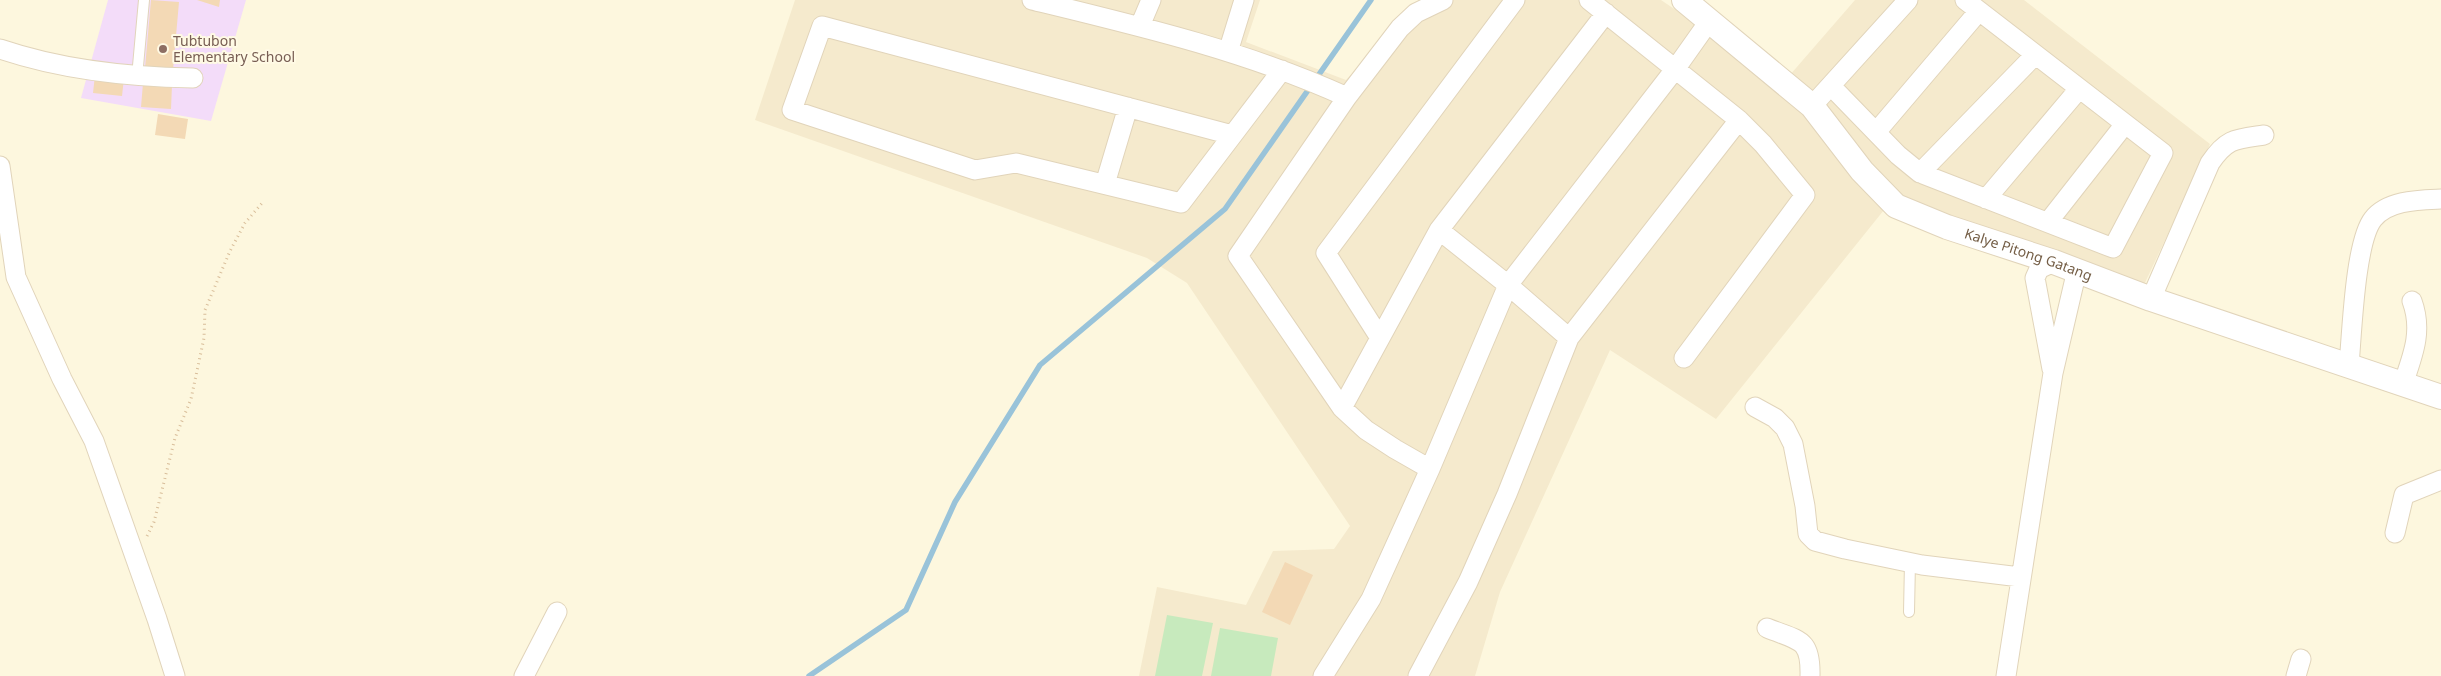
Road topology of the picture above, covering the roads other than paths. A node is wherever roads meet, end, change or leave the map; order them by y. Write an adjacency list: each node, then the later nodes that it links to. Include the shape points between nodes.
1 (144, 0): 19 (lane)
2 (1032, 0): 13 (street)
3 (1151, 0): 13 (street)
4 (1244, 0): 15 (street)
5 (1443, 0): 23 (street, via 1416,13 1400,28)
6 (1515, 0): 43 (street, via 1326,253)
7 (1589, 0): 11 (street)
8 (1684, 0): 12 (street, Kalye Pitong Gatang)
9 (1908, 0): 21 (street)
10 (1972, 5): 16 (street); 28 (street)
11 (1606, 13): 17 (street); 37 (street)
12 (1710, 20): 17 (street); 24 (street, Kalye Pitong Gatang)
13 (1140, 26): 15 (street)
14 (0, 49): 19 (street, via 75,68)
15 (1228, 52): 18 (street)
16 (2035, 55): 22 (street); 32 (street)
17 (1676, 68): 26 (street); 40 (street)
18 (1282, 70): 23 (street); 30 (street)
19 (137, 77): 20 (street)
20 (193, 78)
21 (1831, 86): 24 (street); 28 (street)
22 (2080, 88): 27 (street); 34 (street)
23 (1347, 97): 51 (street, via 1238,256)
24 (1812, 106): 38 (street, Kalye Pitong Gatang, via 1862,171 1896,206 1947,228)
25 (1128, 108): 30 (street); 33 (street); 33 (street, via 822,26 792,110 975,170 1016,162)
26 (1739, 120): 44 (street); 45 (street, via 1805,196)
27 (2125, 124): 36 (street); 36 (street, via 2163,154 2114,248)
28 (1877, 131): 32 (street)
29 (2264, 134): 41 (street, via 2238,138 2222,147 2210,164)
30 (1232, 135): 33 (street, via 1182,203)
31 (0, 166): 60 (street, via 16,277 94,441)
32 (1920, 173): 34 (street)
33 (1105, 184)
34 (1986, 199): 36 (street)
35 (2441, 199): 46 (street, via 2406,201 2387,208 2374,218 2366,232 2357,274)
36 (2048, 222)
37 (1439, 230): 40 (street); 43 (street)
38 (2054, 262): 39 (street, Kalye Pitong Gatang); 47 (street, via 2039,269 2035,278)
39 (2077, 270): 41 (street, Kalye Pitong Gatang); 47 (street)
40 (1508, 285): 44 (street); 52 (street)
41 (2151, 299): 46 (street, Kalye Pitong Gatang)
42 (2412, 301): 48 (street, via 2417,314 2417,343)
43 (1380, 338): 51 (street)
44 (1569, 338): 63 (street, via 1508,494 1468,582)
45 (1684, 358)
46 (2349, 364): 48 (street, Kalye Pitong Gatang)
47 (2053, 373): 56 (street)
48 (2403, 384): 49 (street, Kalye Pitong Gatang)
49 (2441, 397)
50 (1755, 406): 55 (street, via 1785,428 1793,444 1810,537 1845,550)
51 (1342, 408): 52 (street, via 1366,430)
52 (1430, 469): 62 (street, via 1371,599)
53 (2441, 480): 54 (street, via 2404,495)
54 (2395, 533)
55 (1910, 562): 56 (street); 58 (lane)
56 (2020, 576): 65 (street)
57 (557, 612): 61 (street)
58 (1909, 612)
59 (1767, 628): 64 (street, via 1799,640 1805,646 1810,658)
60 (175, 676)
61 (524, 676)
62 (1324, 676)
63 (1418, 676)
64 (1810, 676)
65 (2006, 676)

